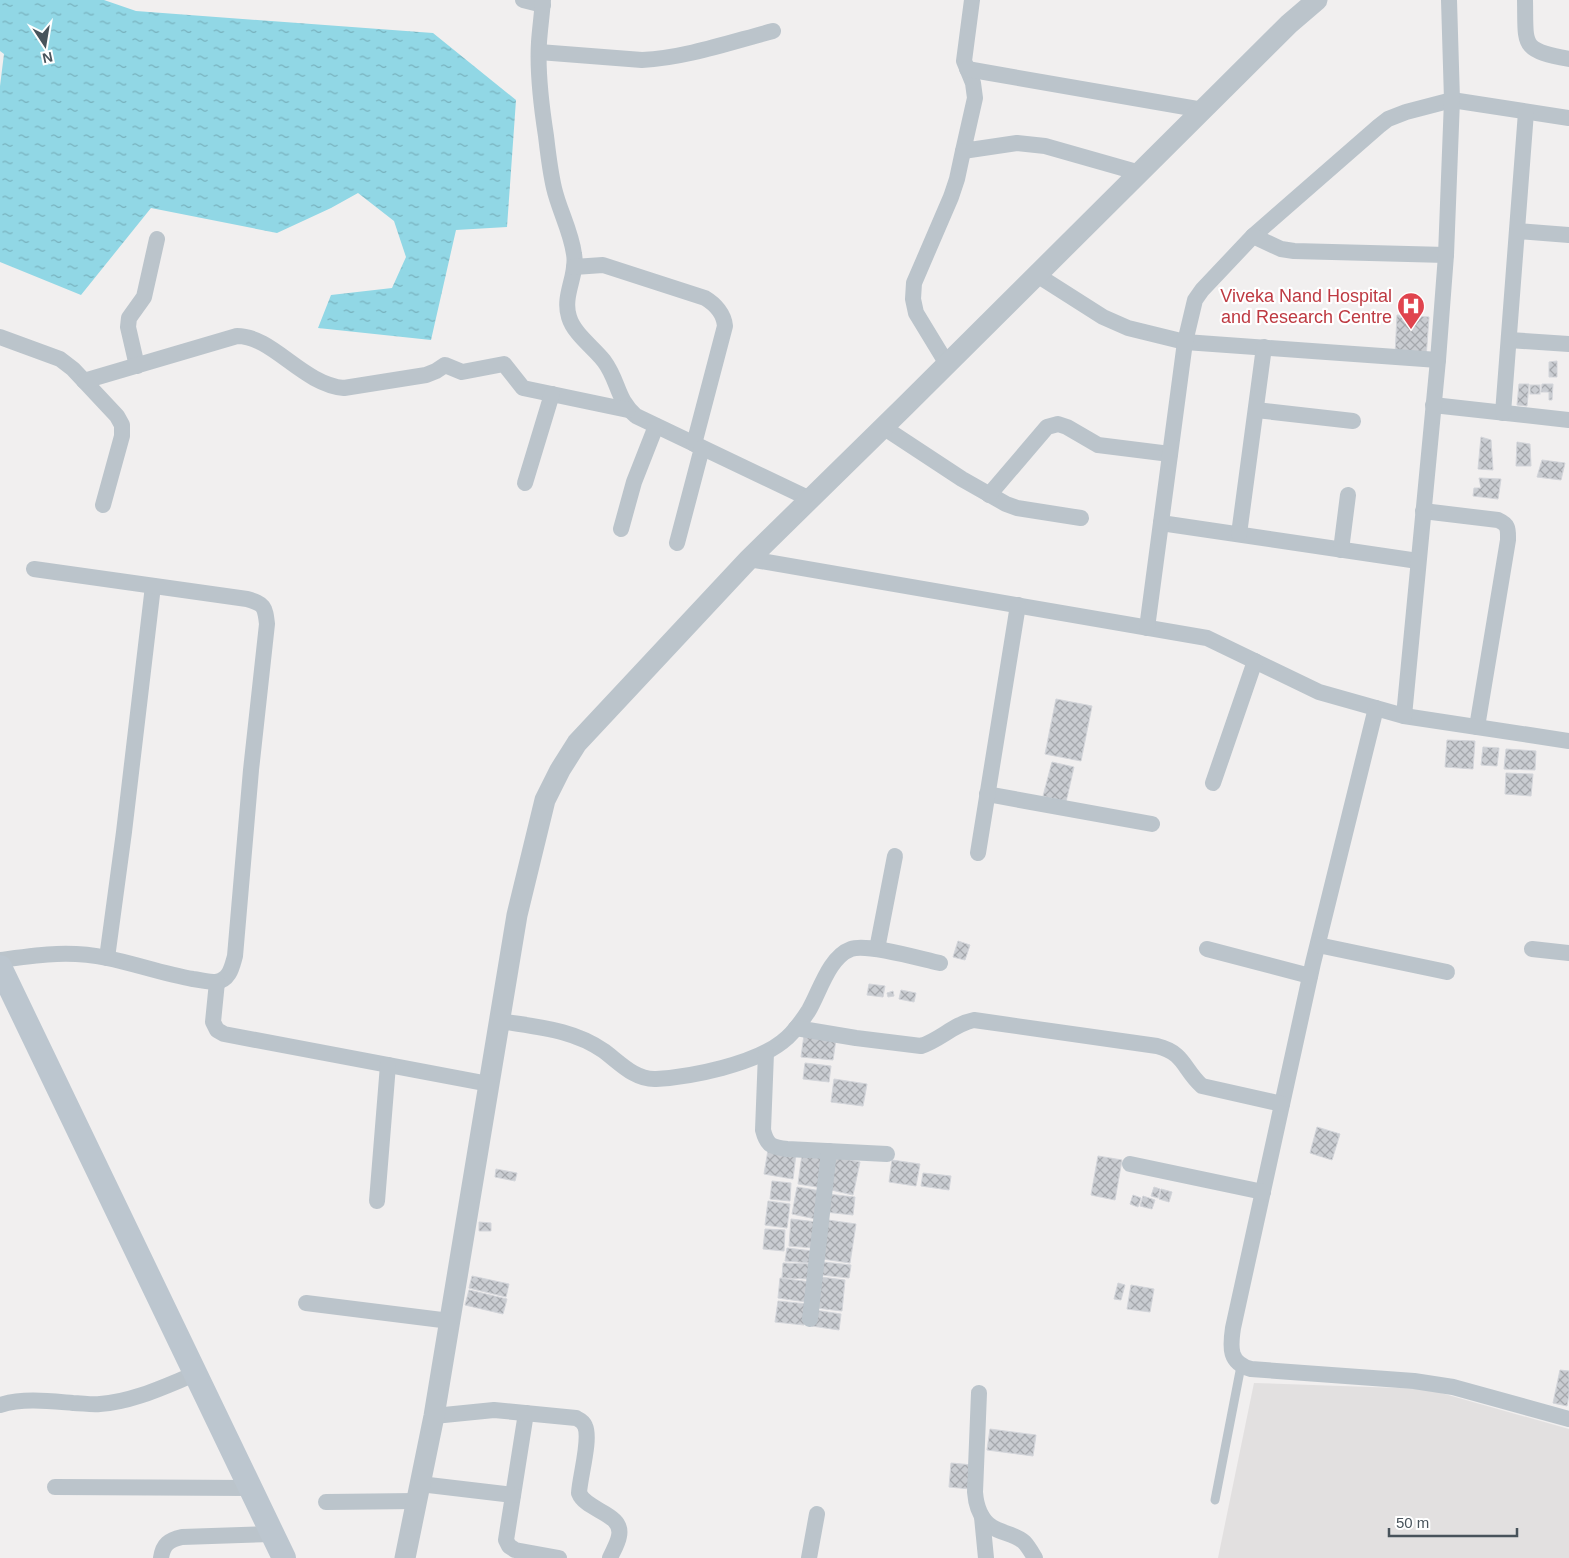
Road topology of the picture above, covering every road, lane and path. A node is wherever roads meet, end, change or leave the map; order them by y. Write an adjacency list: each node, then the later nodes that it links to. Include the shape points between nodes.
1 (523, 0): 6 (street)
2 (972, 0): 10 (street, via 964,61)
3 (1317, 0): 12 (street)
4 (1449, 0): 11 (street)
5 (1525, 0): 9 (street, via 1529,46 1546,55)
6 (543, 3): 8 (street)
7 (772, 31): 8 (street, via 656,59)
8 (539, 52): 22 (street, via 539,88 551,174 574,254)
9 (1569, 59)
10 (966, 70): 12 (street); 15 (street, via 973,83 975,98)
11 (1452, 100): 13 (street); 19 (street, via 1388,119); 21 (street)
12 (1203, 110): 16 (street)
13 (1526, 112): 14 (street); 17 (street)
14 (1569, 118)
15 (963, 151): 16 (street, via 1030,144); 30 (street, via 951,198 914,283 916,313)
16 (1140, 173): 23 (street)
17 (1517, 231): 18 (street); 25 (street)
18 (1569, 235)
19 (1253, 236): 21 (street, via 1281,249 1294,251); 26 (street, via 1195,300)
20 (157, 239): 31 (street, via 144,296 129,318)
21 (1446, 255): 29 (street)
22 (574, 267): 35 (street, via 567,295 566,309 570,320 613,375); 42 (street, via 603,265 627,272 704,298 722,316 725,326)
23 (1037, 275): 26 (street, via 1103,317 1128,328); 30 (street)
24 (0, 336): 32 (street, via 60,359)
25 (1509, 340): 27 (street); 37 (street)
26 (1185, 342): 28 (street); 43 (street)
27 (1569, 344)
28 (1264, 347): 29 (street); 36 (street)
29 (1438, 360): 34 (street)
30 (947, 364): 41 (street)
31 (137, 366): 32 (street); 33 (street, via 237,336 248,336 334,387 426,375 445,365 462,372 504,364 523,388)
32 (84, 381): 48 (street, via 122,425 122,436)
33 (552, 394): 35 (street); 44 (street)
34 (1433, 405): 37 (street); 49 (street)
35 (628, 410): 40 (street)
36 (1256, 410): 38 (street); 53 (street)
37 (1503, 413): 39 (street)
38 (1353, 420)
39 (1569, 420)
40 (656, 426): 42 (street); 52 (street, via 634,482)
41 (883, 428): 45 (street); 47 (street)
42 (698, 446): 47 (street); 54 (street)
43 (1170, 454): 45 (street, via 1098,445 1058,424 1047,427); 51 (street)
44 (525, 483)
45 (989, 495): 50 (street, via 1017,508)
46 (1348, 495): 55 (street)
47 (810, 499): 56 (street)
48 (103, 505)
49 (1423, 511): 57 (street); 65 (street, via 1498,520 1506,523 1508,529)
50 (1081, 518)
51 (1161, 522): 53 (street); 61 (street)
52 (621, 529)
53 (1239, 534): 55 (street)
54 (677, 543)
55 (1341, 550): 57 (street)
56 (749, 558): 60 (street); 84 (street, via 577,743 560,770 542,809 517,915)
57 (1418, 561): 64 (street)
58 (34, 569): 59 (street)
59 (153, 586): 77 (street); 83 (street, via 247,599 260,603 266,611 268,624 235,956 230,972)
60 (1018, 605): 61 (street); 68 (street)
61 (1148, 628): 62 (street, via 1207,638)
62 (1255, 661): 63 (street, via 1319,692); 67 (street)
63 (1376, 708): 64 (street); 72 (street)
64 (1404, 716): 65 (street)
65 (1477, 727): 66 (street)
66 (1569, 741)
67 (1213, 783)
68 (987, 794): 69 (street); 70 (street)
69 (1152, 824)
70 (978, 853)
71 (895, 856): 73 (street)
72 (1318, 944): 81 (street); 82 (street)
73 (877, 949): 79 (street); 85 (street, via 854,948 841,953)
74 (1206, 949): 82 (street)
75 (1532, 949): 76 (street)
76 (1569, 953)
77 (107, 958): 78 (street, via 60,953); 83 (street)
78 (0, 960)
79 (940, 963)
80 (0, 967): 99 (main road)
81 (1446, 972)
82 (1310, 976): 89 (street)
83 (217, 982): 87 (street, via 213,1022 216,1030 224,1034)
84 (500, 1021): 86 (street, via 576,1036 642,1078 669,1078 718,1070); 88 (street)
85 (796, 1028): 86 (street); 89 (street, via 921,1046 974,1020 1157,1046 1177,1054 1202,1086)
86 (766, 1053): 90 (street, via 763,1130 766,1141 774,1147)
87 (388, 1065): 88 (street); 94 (street)
88 (489, 1084): 97 (street)
89 (1282, 1104): 93 (street)
90 (829, 1151): 91 (street); 96 (street)
91 (887, 1154)
92 (1130, 1164): 93 (street)
93 (1263, 1192): 98 (street, via 1231,1344 1232,1354)
94 (377, 1201)
95 (306, 1303): 97 (street)
96 (810, 1319)
97 (450, 1321): 103 (street)
98 (1241, 1366): 104 (street, via 1431,1383); 109 (lane)
99 (195, 1374): 101 (street, via 117,1402 29,1400); 106 (main road)
100 (979, 1394): 112 (street, via 975,1492 976,1505)
101 (0, 1405)
102 (526, 1413): 103 (street, via 494,1410); 108 (street); 118 (street, via 576,1418 585,1426 587,1439 579,1493 581,1499 611,1518 620,1529)
103 (434, 1416): 107 (street)
104 (1569, 1419)
105 (55, 1487): 106 (street)
106 (250, 1488): 113 (main road)
107 (418, 1492): 108 (street); 110 (street); 116 (street)
108 (513, 1494): 117 (street, via 506,1540 509,1546)
109 (1215, 1500)
110 (326, 1502)
111 (816, 1514): 119 (street)
112 (982, 1517): 120 (street); 121 (street, via 992,1527 1023,1541)
113 (272, 1534): 114 (street, via 182,1537 164,1546); 115 (main road)
114 (161, 1558)
115 (284, 1558)
116 (404, 1558)
117 (556, 1558)
118 (610, 1558)
119 (809, 1558)
120 (986, 1558)
121 (1036, 1558)

